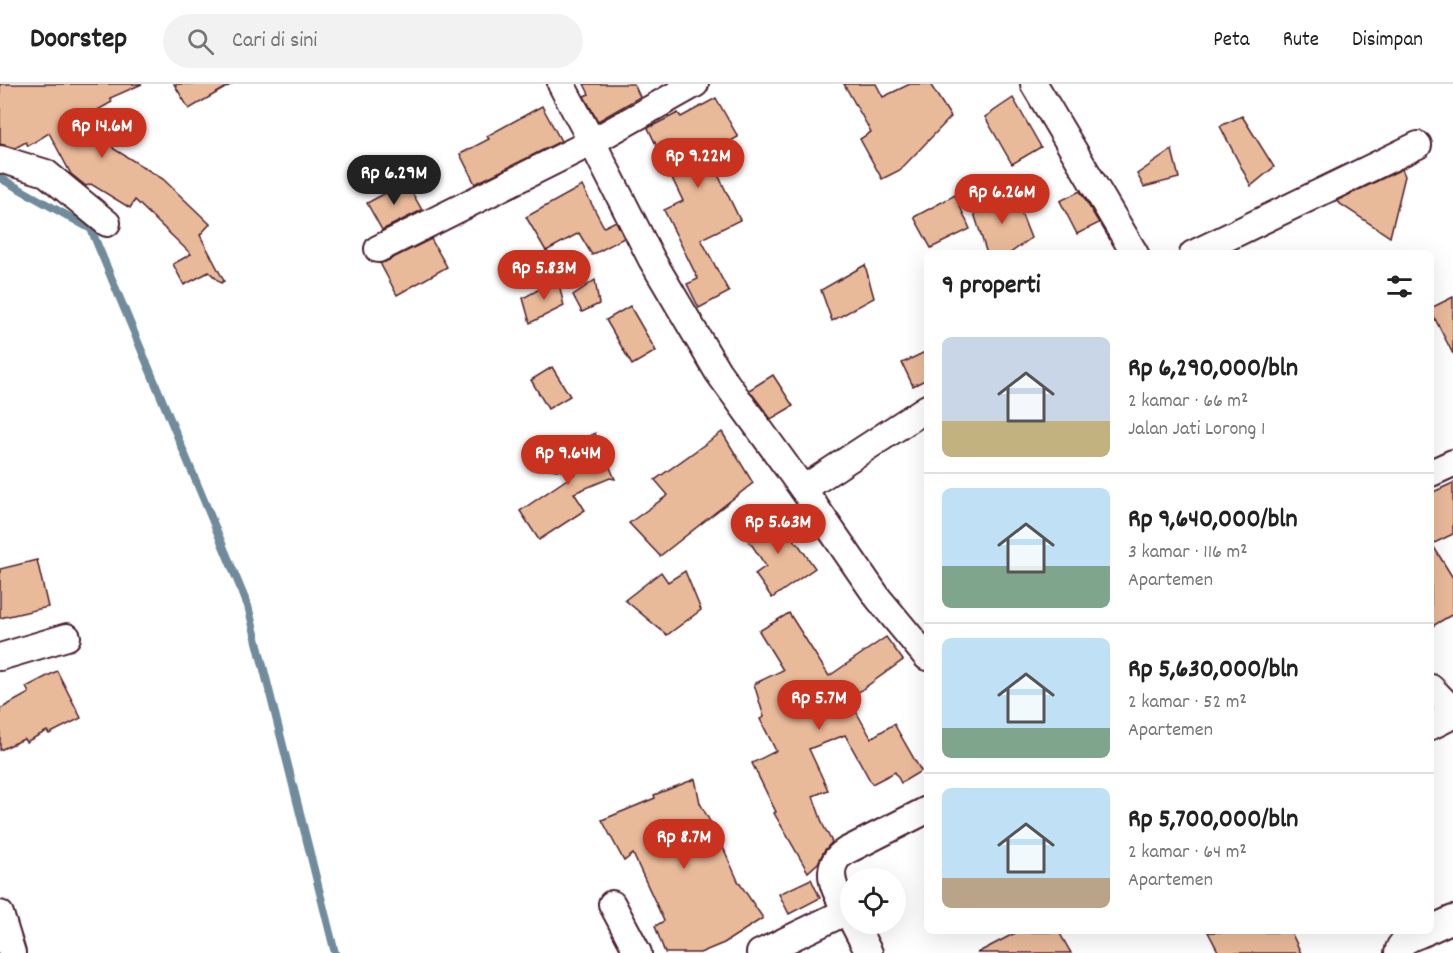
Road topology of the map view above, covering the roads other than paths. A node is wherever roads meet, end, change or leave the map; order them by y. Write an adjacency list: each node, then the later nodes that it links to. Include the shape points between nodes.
1 (561, 84): 4 (street)
2 (695, 84): 4 (street)
3 (1034, 84): 9 (street)
4 (592, 142): 8 (street); 14 (street, via 652,260 718,372)
5 (1419, 145): 10 (street)
6 (0, 159): 7 (street, via 46,173)
7 (107, 223)
8 (378, 249)
9 (1133, 250)
10 (1201, 250)
11 (924, 410): 14 (street)
12 (1453, 463): 13 (street)
13 (1434, 472)
14 (803, 489): 16 (street, via 878,598)
15 (67, 637): 17 (street)
16 (924, 653)
17 (0, 657)
18 (1434, 690): 19 (street)
19 (1453, 711)
20 (1453, 715): 21 (street)
21 (1434, 724)
22 (924, 811): 23 (street, via 837,858 832,869)
23 (840, 899)
24 (612, 904): 32 (street)
25 (0, 914): 31 (street)
26 (1453, 919): 28 (street)
27 (840, 922): 33 (street)
28 (1434, 928)
29 (859, 934): 34 (street)
30 (1420, 934): 35 (street, via 1405,940)
31 (12, 953)
32 (638, 953)
33 (760, 953)
34 (869, 953)
35 (1398, 953)

